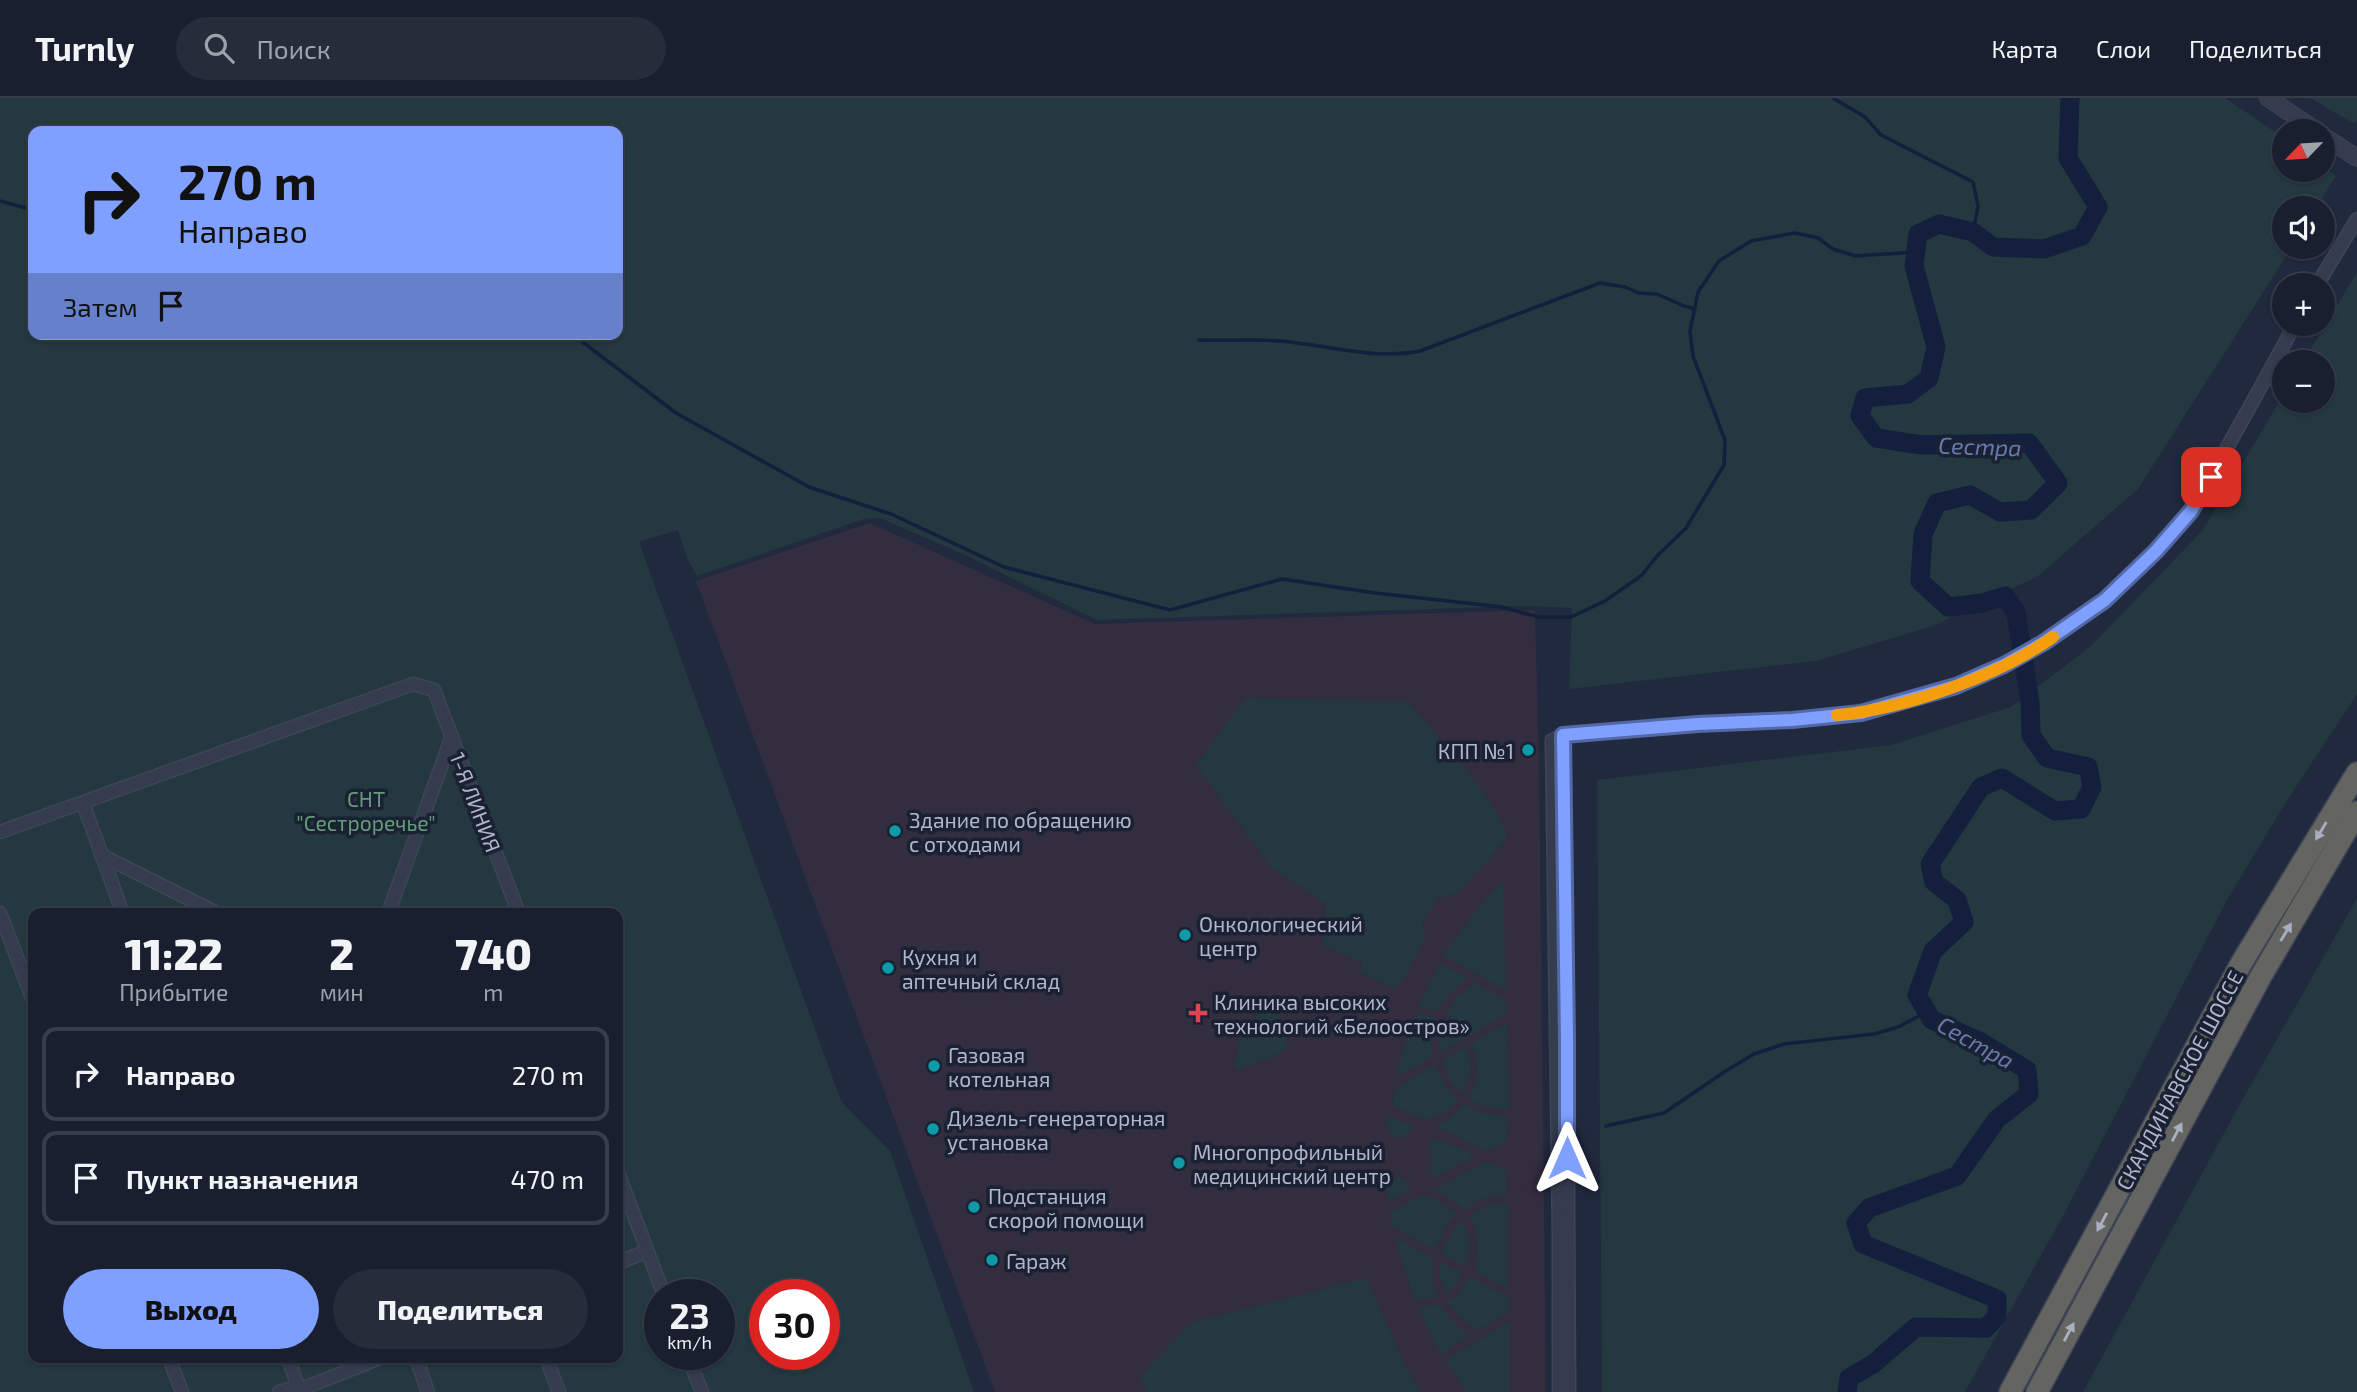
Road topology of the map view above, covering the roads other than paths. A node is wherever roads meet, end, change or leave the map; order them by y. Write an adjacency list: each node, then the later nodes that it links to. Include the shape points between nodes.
1 (2267, 98): 2 (street)
2 (2299, 119)
3 (2335, 144): 4 (street)
4 (2357, 158)
5 (2357, 219): 6 (street)
6 (2325, 273)
7 (2288, 336): 8 (street, via 2191,511 2105,600 2004,665 1956,686 1861,713)
8 (1563, 735): 37 (street, via 1552,740); 38 (street)
9 (452, 736): 11 (street, 1-Я ЛИНИЯ, via 434,690 414,684); 17 (street); 18 (street, 1-Я ЛИНИЯ)
10 (2357, 773): 39 (highway, СКАНДИНАВСКОЕ ШОССЕ, one-way to 39, via 2242,962)
11 (83, 803): 13 (street); 14 (street)
12 (2357, 813): 40 (highway, СКАНДИНАВСКОЕ ШОССЕ, one-way to 12, via 2260,976)
13 (0, 832)
14 (101, 855): 15 (street); 16 (street)
15 (121, 908)
16 (207, 908)
17 (390, 908)
18 (517, 908)
19 (0, 913): 20 (street)
20 (28, 987)
21 (623, 1186): 22 (street)
22 (648, 1251): 23 (street); 24 (street)
23 (623, 1261)
24 (658, 1279)
25 (171, 1363): 32 (street)
26 (290, 1363): 31 (street)
27 (368, 1363): 31 (street)
28 (418, 1363): 34 (street)
29 (548, 1363): 35 (street)
30 (693, 1370): 36 (street)
31 (300, 1391): 33 (street)
32 (182, 1392)
33 (279, 1392)
34 (428, 1392)
35 (559, 1392)
36 (702, 1392)
37 (1559, 1392)
38 (1569, 1392)
39 (2010, 1392)
40 (2037, 1392)

